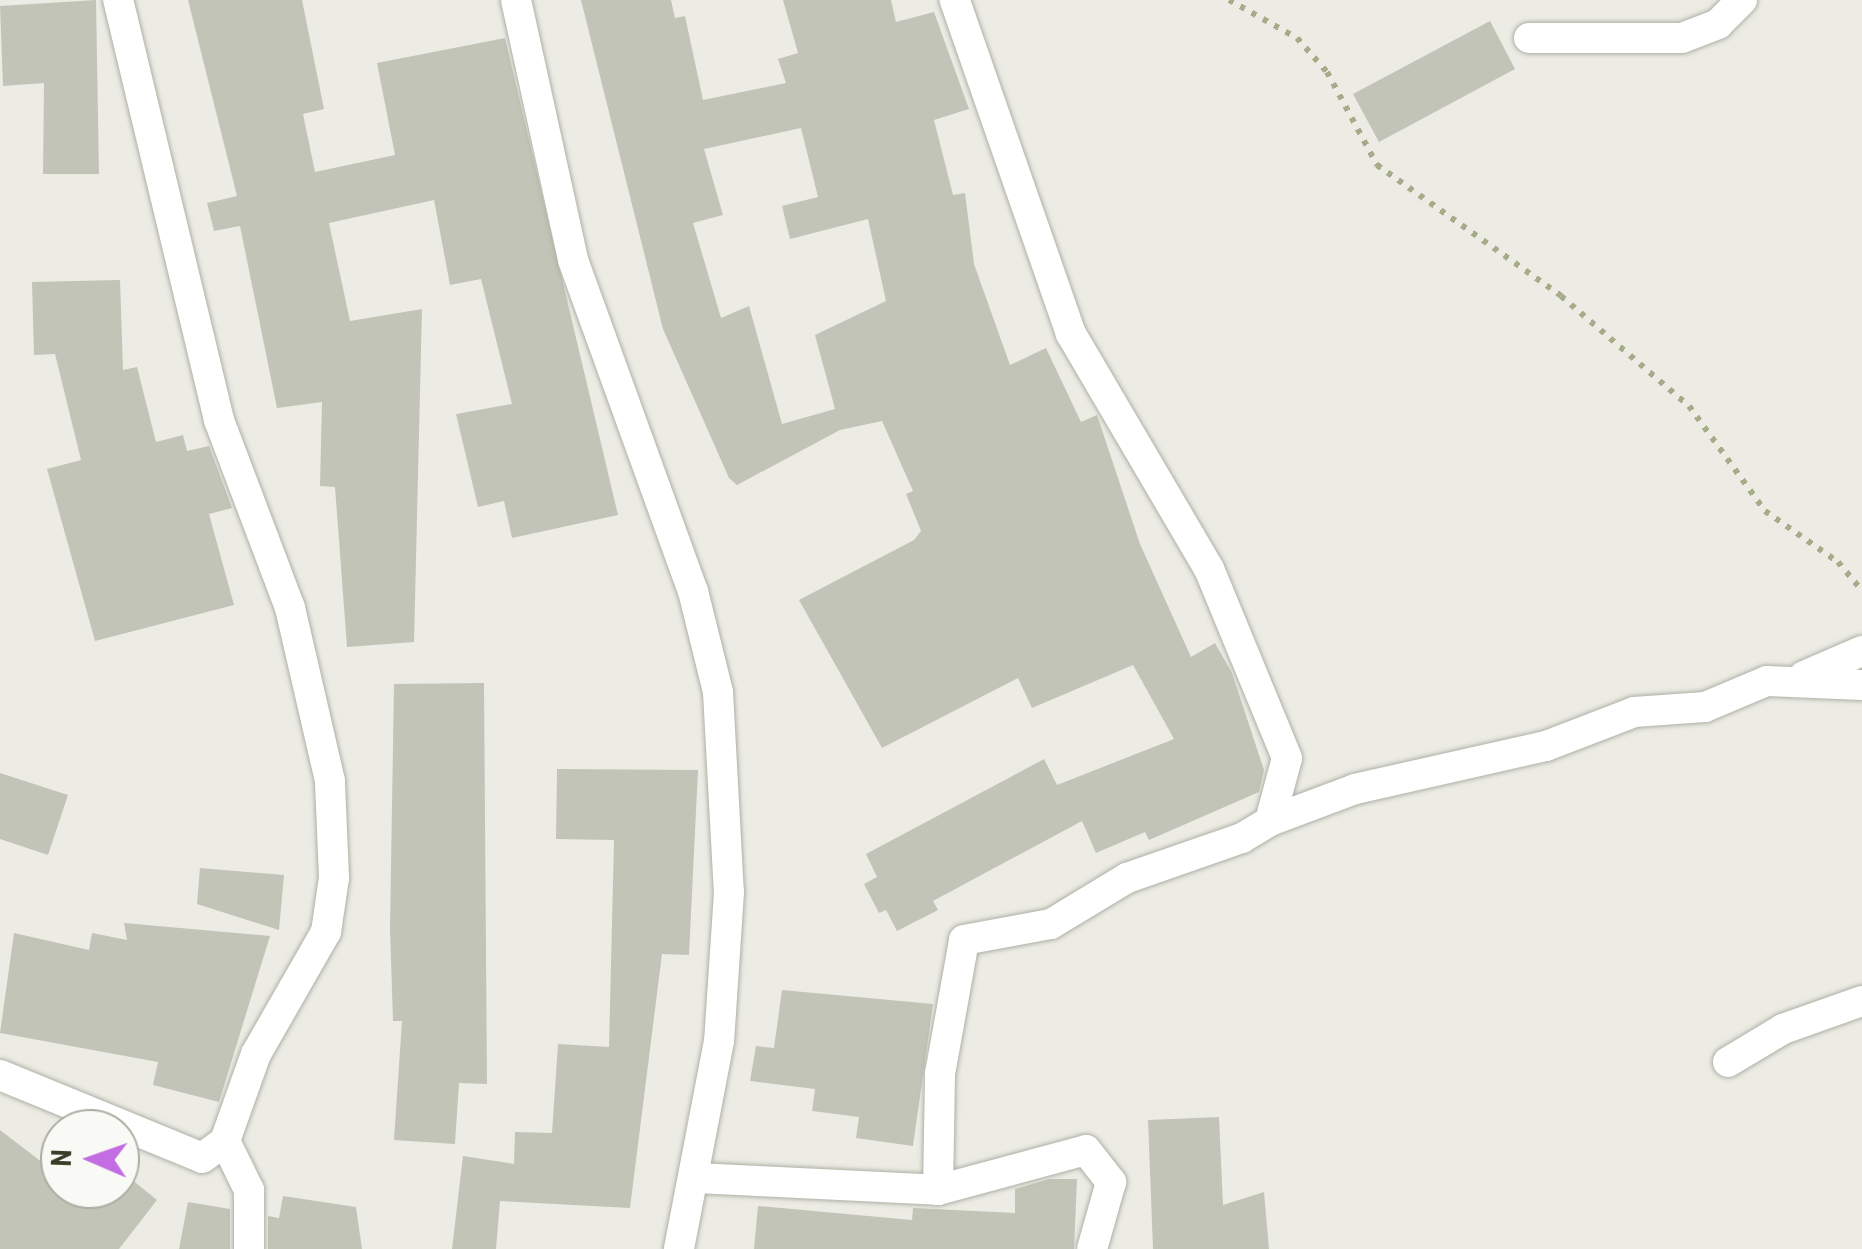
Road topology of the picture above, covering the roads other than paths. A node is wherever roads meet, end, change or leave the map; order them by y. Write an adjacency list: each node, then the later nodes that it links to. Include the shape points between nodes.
1 (118, 0): 13 (street, via 219,420 290,608 330,781 326,932 256,1054)
2 (516, 0): 14 (street, via 573,260 693,591 718,692 729,892)
3 (955, 0): 9 (street, via 1071,334 1209,569 1287,758)
4 (1742, 0): 5 (street, via 1718,24 1682,38)
5 (1529, 38)
6 (1862, 651): 7 (street)
7 (1792, 682): 8 (street); 9 (street, via 1767,682 1705,707 1634,712 1546,746 1355,789)
8 (1862, 685)
9 (1270, 821): 15 (street, via 1192,860 1127,878 1051,924 964,940 940,1074)
10 (1862, 1001): 11 (street, via 1783,1029)
11 (1728, 1062)
12 (0, 1075): 13 (street, via 202,1158)
13 (225, 1141): 16 (street, via 249,1190)
14 (696, 1178): 15 (street); 17 (street)
15 (938, 1190): 18 (street, via 1086,1150 1111,1182)
16 (249, 1249)
17 (679, 1249)
18 (1092, 1249)

